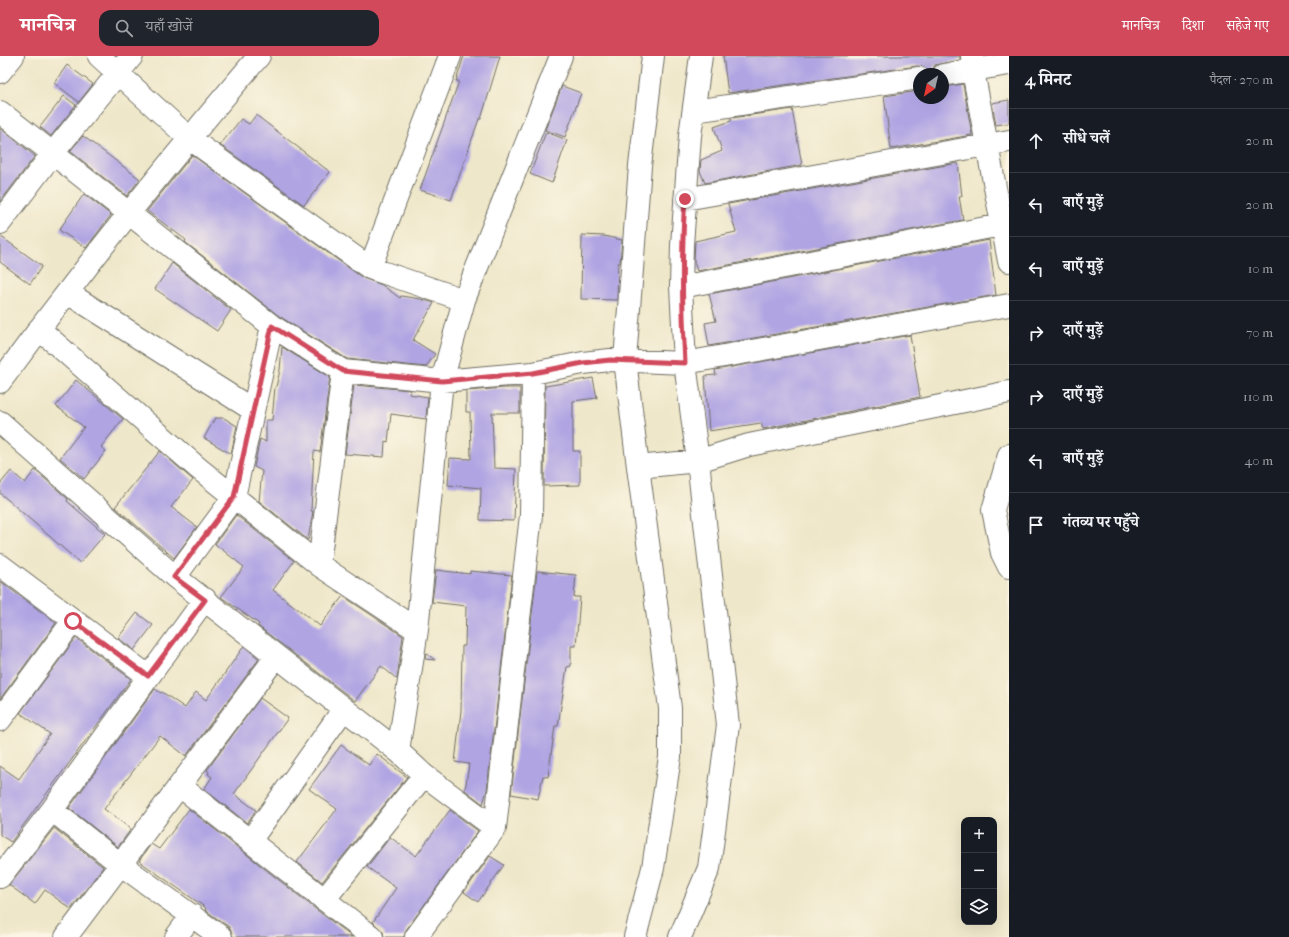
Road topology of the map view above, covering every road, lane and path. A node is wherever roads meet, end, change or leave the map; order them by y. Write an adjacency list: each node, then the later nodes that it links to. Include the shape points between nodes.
1 (13, 56): 11 (street)
2 (99, 56): 13 (street)
3 (132, 56): 13 (street)
4 (260, 56): 17 (street)
5 (450, 56): 27 (street)
6 (561, 56): 30 (street)
7 (654, 56): 34 (street)
8 (701, 56): 15 (street)
9 (973, 63): 10 (street); 12 (street); 19 (street)
10 (1009, 64)
11 (0, 72)
12 (949, 73)
13 (117, 74): 17 (street); 20 (street)
14 (913, 79): 15 (street)
15 (694, 111): 21 (street)
16 (0, 112): 20 (street)
17 (189, 138): 22 (street); 27 (street)
18 (1009, 141): 19 (street)
19 (987, 146): 21 (street); 24 (street)
20 (53, 153): 22 (street); 23 (street)
21 (685, 199): 28 (street)
22 (130, 215): 29 (street); 32 (street)
23 (0, 223)
24 (1001, 224): 25 (street); 28 (street)
25 (1009, 254): 26 (street)
26 (1009, 261)
27 (370, 268): 30 (street)
28 (681, 286): 35 (street)
29 (68, 293): 33 (street); 41 (street)
30 (464, 300): 38 (street)
31 (1009, 305): 35 (street)
32 (272, 326): 36 (street); 41 (street)
33 (39, 329): 39 (street); 46 (street)
34 (618, 360): 35 (street); 37 (street, via 583,363); 45 (street)
35 (685, 363): 44 (street)
36 (343, 371): 38 (street); 47 (street)
37 (533, 373): 38 (street); 62 (street, via 531,516)
38 (442, 381): 53 (street)
39 (0, 382)
40 (1009, 392): 44 (street, via 749,446)
41 (253, 410): 46 (street)
42 (0, 422): 50 (street)
43 (1009, 454): 49 (street, via 993,510 1002,553)
44 (698, 461): 45 (street); 74 (street, via 728,725 709,868)
45 (638, 467): 73 (street, via 670,708 670,757 654,868)
46 (234, 497): 47 (street); 50 (street)
47 (319, 565): 53 (street)
48 (0, 566): 52 (street)
49 (1009, 567)
50 (174, 577): 51 (street)
51 (205, 600): 54 (street); 55 (street)
52 (73, 621): 55 (street); 57 (street)
53 (417, 630): 58 (street)
54 (276, 657): 56 (street); 60 (street)
55 (148, 676): 61 (street)
56 (342, 710): 58 (street); 63 (street)
57 (0, 720)
58 (398, 751): 59 (street)
59 (424, 775): 62 (street); 66 (street)
60 (180, 786): 63 (street); 64 (street)
61 (52, 810): 64 (street); 65 (street)
62 (495, 828): 72 (street)
63 (250, 841): 66 (street)
64 (120, 864): 67 (street); 68 (street)
65 (0, 876)
66 (324, 900): 71 (street)
67 (192, 915): 69 (street); 70 (street)
68 (66, 937)
69 (176, 937)
70 (220, 937)
71 (372, 937)
72 (416, 937)
73 (635, 937)
74 (680, 937)

